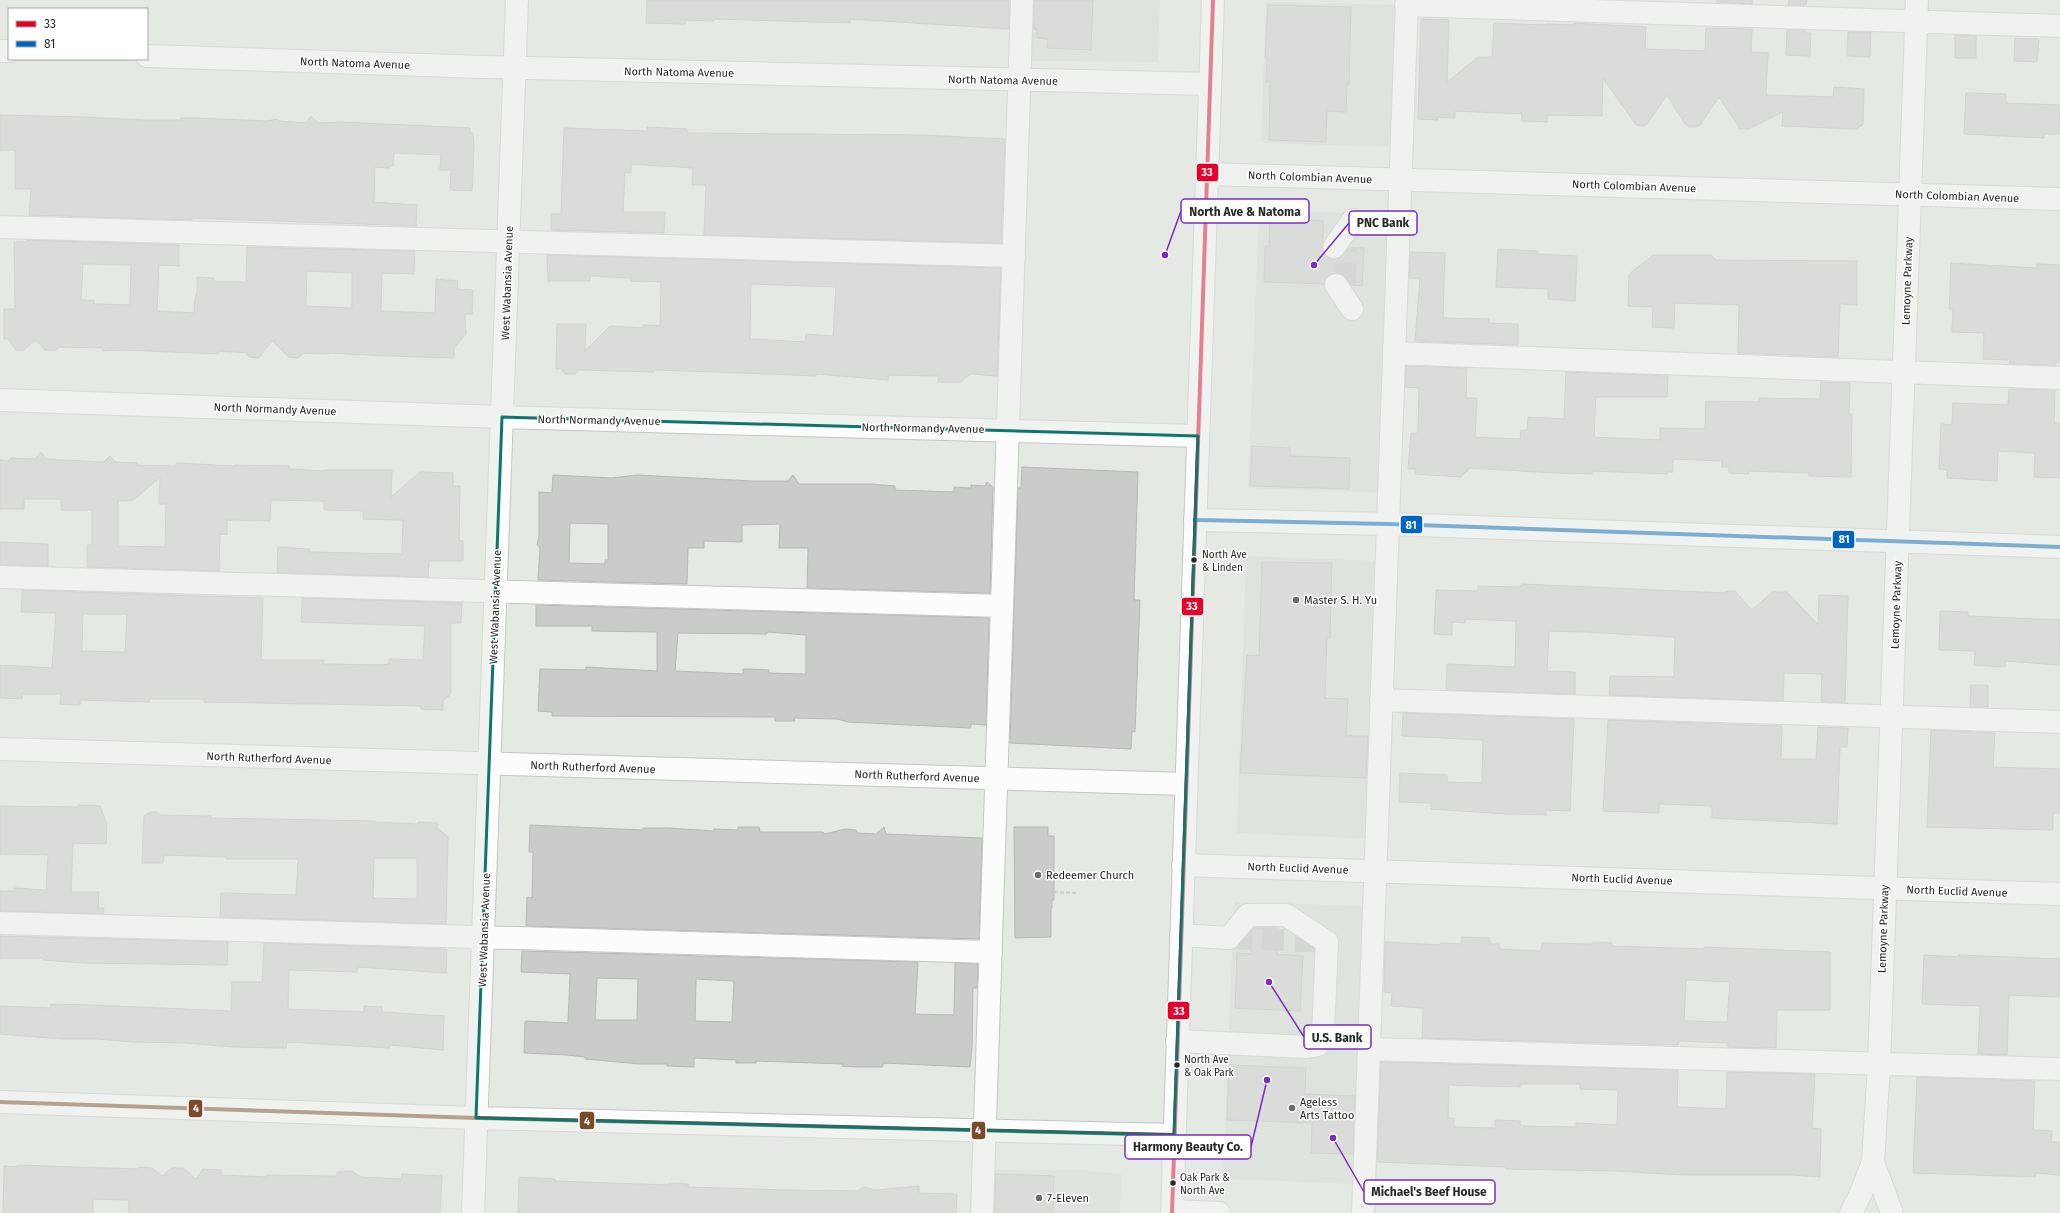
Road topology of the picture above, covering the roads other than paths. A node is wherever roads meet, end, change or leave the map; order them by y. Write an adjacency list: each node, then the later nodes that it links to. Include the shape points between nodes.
1 (517, 0): 9 (street, West Wabansia Avenue)
2 (1022, 0): 10 (street)
3 (1213, 0): 11 (street)
4 (1917, 0): 6 (street, Lemoyne Parkway)
5 (1406, 3): 6 (street); 13 (street)
6 (1916, 21): 7 (street); 14 (street, Lemoyne Parkway)
7 (2060, 26)
8 (148, 56): 9 (street, North Natoma Avenue)
9 (515, 68): 10 (street, North Natoma Avenue); 18 (street, West Wabansia Avenue)
10 (1020, 80): 11 (street, North Natoma Avenue); 20 (street)
11 (1210, 84): 12 (street)
12 (1207, 174): 13 (street, North Colombian Avenue); 29 (street)
13 (1400, 180): 14 (street, North Colombian Avenue); 23 (street)
14 (1910, 194): 15 (street, North Colombian Avenue); 24 (street, Lemoyne Parkway)
15 (2060, 199)
16 (1353, 220): 19 (street)
17 (0, 227): 18 (street)
18 (509, 241): 20 (street); 27 (street, West Wabansia Avenue)
19 (1344, 248)
20 (1014, 256): 28 (street)
21 (1345, 285): 22 (street)
22 (1352, 309)
23 (1394, 353): 24 (street); 31 (street)
24 (1904, 373): 25 (street); 32 (street, Lemoyne Parkway)
25 (2060, 378)
26 (0, 400): 27 (street, North Normandy Avenue)
27 (502, 417): 28 (street, North Normandy Avenue); 35 (street, West Wabansia Avenue)
28 (1008, 430): 29 (street, North Normandy Avenue); 36 (street)
29 (1198, 436): 30 (street)
30 (1195, 520): 31 (street); 43 (street)
31 (1388, 524): 32 (street); 37 (street)
32 (1898, 542): 33 (street); 38 (street, Lemoyne Parkway)
33 (2060, 547)
34 (0, 577): 35 (street)
35 (496, 591): 36 (street); 41 (street, West Wabansia Avenue)
36 (1002, 606): 42 (street)
37 (1381, 700): 38 (street); 45 (street)
38 (1891, 716): 39 (street); 46 (street, Lemoyne Parkway)
39 (2060, 722)
40 (0, 749): 41 (street, North Rutherford Avenue)
41 (490, 764): 42 (street, North Rutherford Avenue); 50 (street, West Wabansia Avenue)
42 (996, 779): 43 (street, North Rutherford Avenue); 51 (street)
43 (1186, 784): 44 (street)
44 (1183, 865): 45 (street, North Euclid Avenue); 49 (street)
45 (1375, 871): 46 (street, North Euclid Avenue); 53 (street)
46 (1885, 888): 47 (street, North Euclid Avenue); 54 (street, Lemoyne Parkway)
47 (2060, 894)
48 (0, 923): 50 (street)
49 (1181, 935): 52 (street); 52 (street, via 1229,938 1248,915 1286,916 1327,942 1323,1034 1318,1045 1307,1047)
50 (483, 938): 51 (street); 57 (street, West Wabansia Avenue)
51 (990, 952): 58 (street)
52 (1177, 1041): 59 (street)
53 (1368, 1049): 54 (street); 65 (street)
54 (1879, 1064): 55 (street); 60 (street, Lemoyne Parkway)
55 (2060, 1069)
56 (0, 1102): 57 (street)
57 (476, 1118): 58 (street); 62 (street, West Wabansia Avenue)
58 (985, 1131): 59 (street); 63 (street)
59 (1174, 1135): 61 (street)
60 (1872, 1162): 66 (street, Lemoyne Parkway); 67 (street, Lemoyne Parkway)
61 (1172, 1212): 64 (street)
62 (473, 1213)
63 (982, 1213)
64 (1219, 1213)
65 (1362, 1213)
66 (1851, 1213)
67 (1892, 1213)

